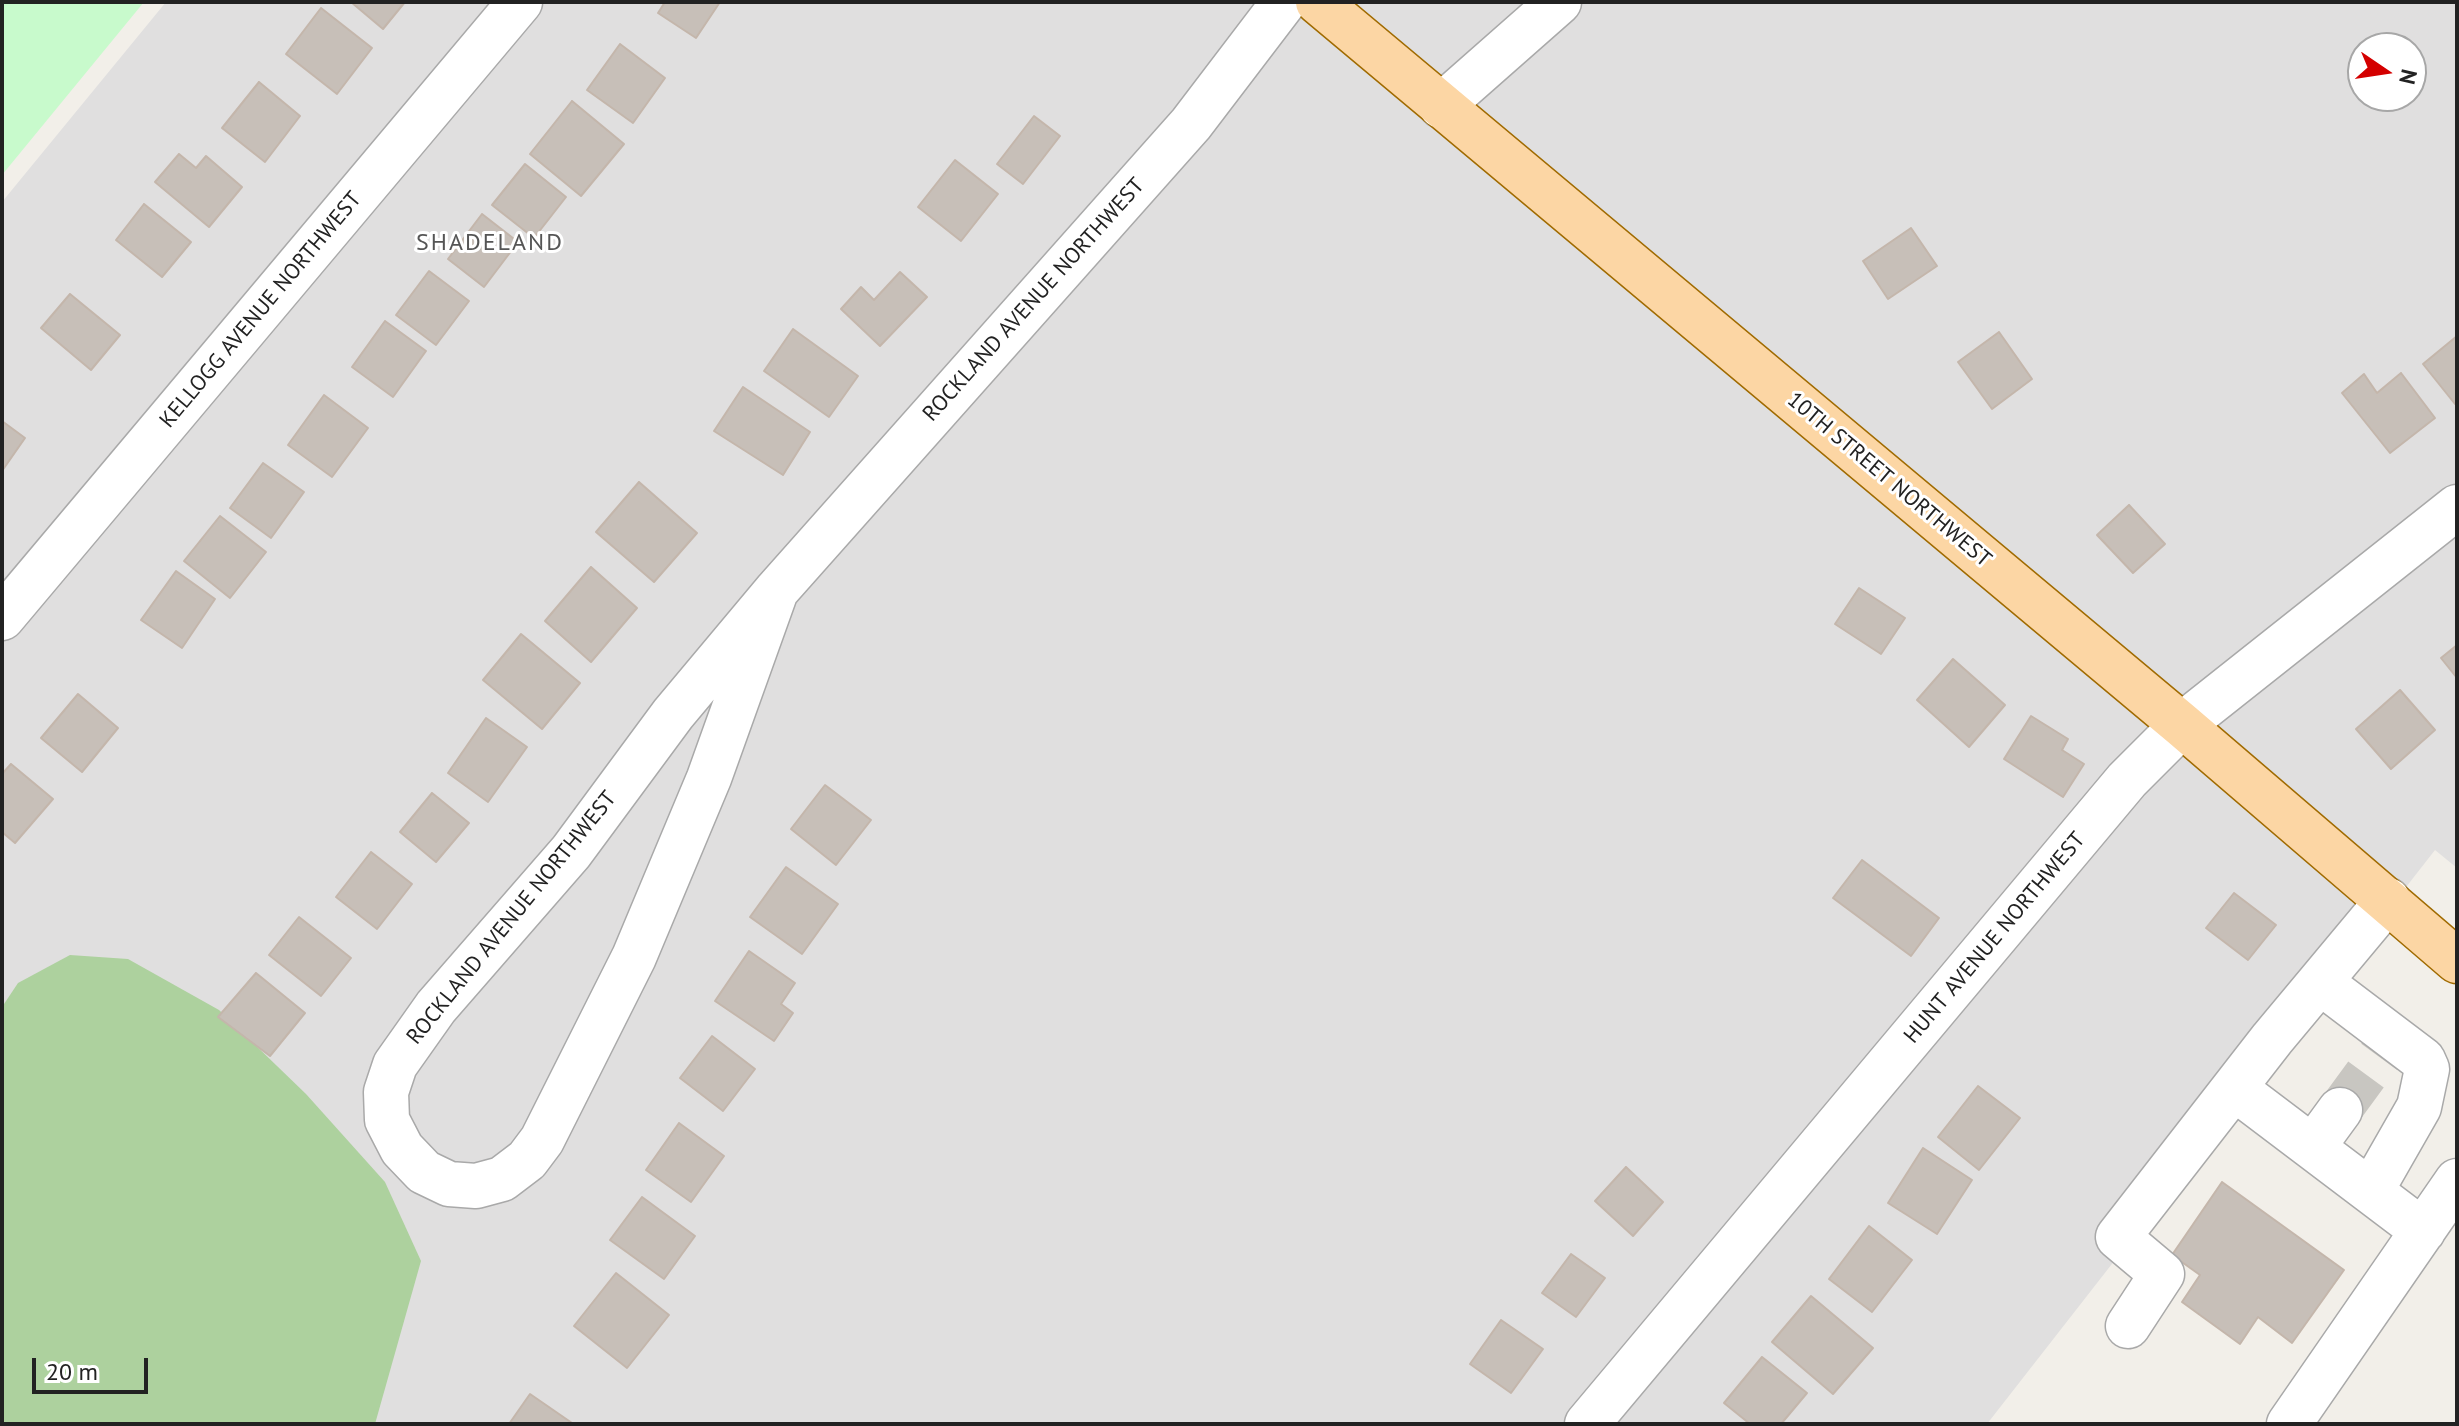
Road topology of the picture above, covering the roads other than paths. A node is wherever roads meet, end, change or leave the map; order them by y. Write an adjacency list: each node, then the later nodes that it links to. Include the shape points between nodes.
1 (520, 2): 8 (street, KELLOGG AVENUE NORTHWEST)
2 (1284, 2): 7 (street, ROCKLAND AVENUE NORTHWEST, via 1191,124)
3 (1318, 2): 5 (main road, 10TH STREET NORTHWEST)
4 (1559, 2): 5 (street)
5 (1441, 106): 9 (main road, 10TH STREET NORTHWEST)
6 (2457, 507): 9 (street, HUNT AVENUE NORTHWEST)
7 (776, 591): 7 (street, ROCKLAND AVENUE NORTHWEST, via 673,714 571,852 436,1007 395,1065 386,1092 387,1120 402,1149 424,1172 449,1184 476,1186 502,1179 542,1140 634,957 709,778)
8 (2, 618)
9 (2182, 725): 10 (main road, 10TH STREET NORTHWEST); 20 (street, HUNT AVENUE NORTHWEST, via 2127,780)
10 (2388, 900): 11 (main road, 10TH STREET NORTHWEST); 12 (street)
11 (2457, 961)
12 (2320, 982): 13 (street); 17 (street, via 2387,1045 2423,1060 2427,1069 2419,1107)
13 (2234, 1088): 15 (street); 19 (street, via 2118,1237 2162,1274)
14 (2340, 1110): 15 (street)
15 (2313, 1147): 17 (street)
16 (2457, 1181): 18 (street)
17 (2371, 1191): 18 (street)
18 (2423, 1231): 21 (street)
19 (2128, 1326)
20 (1587, 1424)
21 (2289, 1424)

